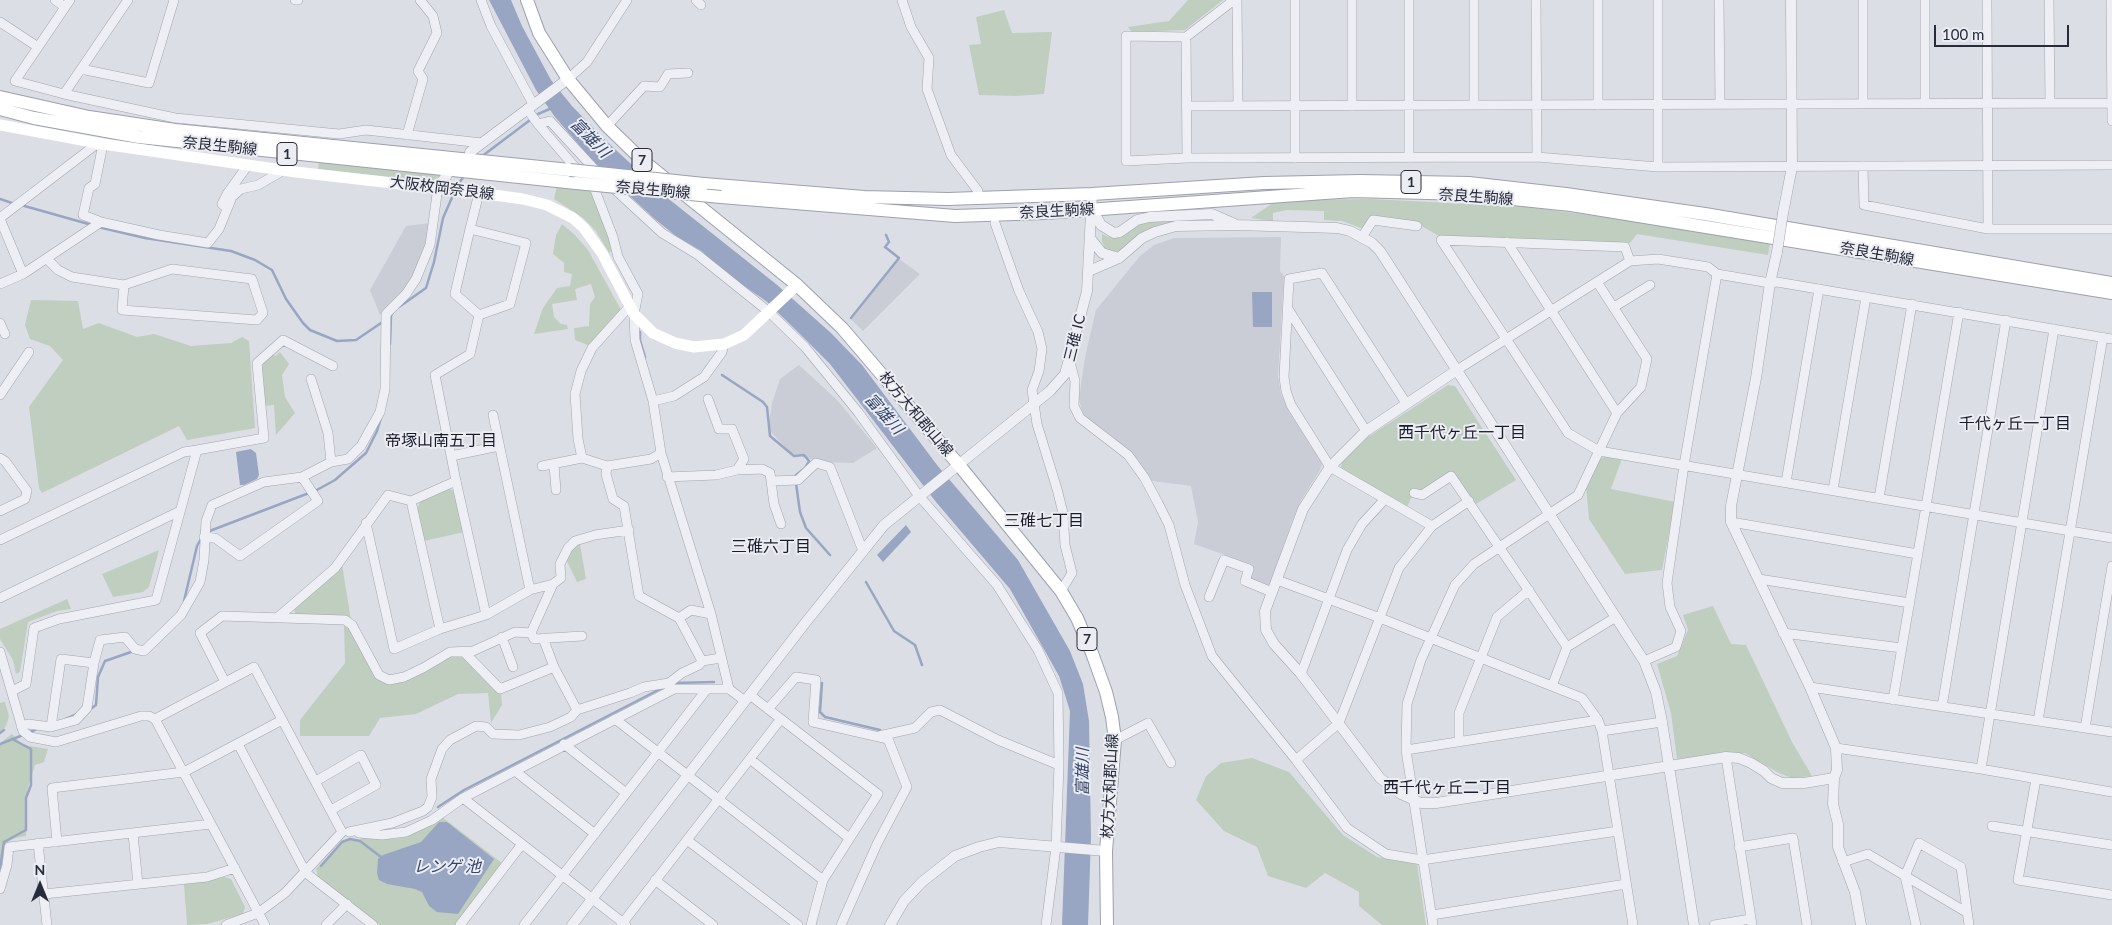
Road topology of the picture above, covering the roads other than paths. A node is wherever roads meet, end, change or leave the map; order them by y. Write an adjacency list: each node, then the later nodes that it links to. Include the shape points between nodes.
1 (55, 0): 24 (street)
2 (128, 0): 28 (street)
3 (174, 0): 28 (street, via 149,83)
4 (420, 0): 55 (street, via 433,16 436,33 418,71 423,79)
5 (481, 0): 36 (street, via 490,26)
6 (527, 0): 30 (main road, 枚方大和郡山線 / 7, via 539,33)
7 (627, 0): 30 (street, via 587,62)
8 (902, 0): 72 (street, via 911,27 929,58 927,90 951,155)
9 (1236, 0): 26 (street); 47 (street)
10 (1295, 0): 48 (street)
11 (1352, 0): 49 (street)
12 (1408, 0): 41 (street)
13 (1474, 0): 42 (street)
14 (1536, 0): 43 (street)
15 (1598, 0): 44 (street)
16 (1658, 0): 45 (street)
17 (1720, 0): 37 (street)
18 (1791, 0): 38 (street)
19 (1863, 0): 39 (street)
20 (1925, 0): 40 (street)
21 (1987, 0): 33 (street)
22 (2049, 0): 34 (street)
23 (2112, 0): 35 (street)
24 (68, 4): 27 (street)
25 (0, 22): 27 (street)
26 (1186, 37): 46 (street); 60 (street, via 1126,36 1126,160)
27 (38, 47): 31 (street, via 15,81)
28 (81, 69): 31 (street)
29 (688, 73): 54 (street, via 668,74 660,87 644,86)
30 (568, 79): 36 (street); 54 (main road, 枚方大和郡山線 / 7)
31 (64, 94): 55 (street, via 175,118 339,134 366,130)
32 (0, 96): 74 (main road, 奈良生駒線 / 1, bridge, via 89,117 175,130 704,184 864,197 948,199)
33 (1988, 103): 34 (street); 40 (street); 66 (street)
34 (2050, 103): 35 (street)
35 (2112, 103): 51 (street)
36 (534, 104): 52 (street); 56 (street)
37 (1720, 104): 38 (street); 45 (street)
38 (1792, 104): 39 (street); 68 (street)
39 (1863, 104): 40 (street)
40 (1925, 104)
41 (1409, 105): 42 (street); 49 (street); 62 (street)
42 (1474, 105): 43 (street)
43 (1536, 105): 44 (street); 59 (street)
44 (1598, 105): 45 (street)
45 (1658, 105): 67 (street)
46 (1186, 106): 47 (street); 60 (street)
47 (1238, 106): 48 (street)
48 (1295, 106): 49 (street); 61 (street)
49 (1352, 106)
50 (0, 109): 76 (main road, 奈良生駒線 / 1, bridge, via 139,137 721,197 955,216)
51 (2112, 121)
52 (538, 124): 107 (street, via 550,120 586,161 662,233 698,255); 108 (street, via 594,190 618,257 638,294)
53 (0, 125): 57 (main road, 大阪枚岡奈良線)
54 (607, 126): 99 (main road, 枚方大和郡山線 / 7, via 642,160)
55 (407, 135): 56 (street)
56 (482, 143): 58 (street)
57 (100, 144): 63 (main road, 大阪枚岡奈良線); 77 (street); 79 (street, via 95,184 89,188 83,215)
58 (470, 152)
59 (1537, 157): 62 (street); 67 (street)
60 (1187, 158): 61 (street)
61 (1295, 158): 62 (street)
62 (1409, 158)
63 (248, 165): 69 (main road, 大阪枚岡奈良線); 75 (street, via 227,194 222,204)
64 (2112, 165): 66 (street)
65 (1863, 166): 66 (street); 68 (street); 84 (street, via 1864,205)
66 (1988, 166): 84 (street)
67 (1658, 167): 68 (street)
68 (1792, 167): 97 (street, bridge)
69 (284, 170): 71 (main road, 大阪枚岡奈良線); 75 (street, via 258,185 241,189)
70 (447, 175): 71 (street)
71 (438, 187): 73 (main road, 大阪枚岡奈良線); 139 (street, via 430,245 406,294 386,314 385,389 380,412 361,446 348,459)
72 (978, 190)
73 (480, 193): 82 (street); 108 (main road, 大阪枚岡奈良線, via 547,205 573,218 598,246)
74 (1092, 194): 76 (street, 三碓 IC); 95 (main road, 奈良生駒線 / 1, via 1264,183 1469,183 1705,214)
75 (226, 209): 79 (street, via 219,229 208,243)
76 (1092, 209): 80 (street, via 1101,225 1114,233 1143,218 1193,214 1212,214); 86 (street, 三碓 IC); 102 (main road, 奈良生駒線 / 1, via 1352,190 1465,194 1572,205)
77 (0, 218): 92 (street)
78 (995, 223): 128 (street, via 1042,349 1032,390)
79 (98, 225): 89 (street)
80 (1236, 225): 85 (street, via 1337,228); 88 (street, via 1176,226 1142,238)
81 (1417, 226): 85 (street, via 1373,220)
82 (470, 229): 111 (street, via 456,294); 111 (street, via 526,243 510,304)
83 (2112, 229): 84 (street)
84 (1988, 230)
85 (1362, 237): 122 (street, via 1380,251)
86 (1090, 238): 88 (street, via 1102,253); 91 (street, 三碓 IC)
87 (1507, 242): 90 (street, via 1625,247); 109 (street); 117 (street, via 1441,240)
88 (1119, 258): 91 (street)
89 (47, 259): 92 (street); 98 (street, via 72,277)
90 (1630, 260): 93 (street, via 1658,259 1708,267); 94 (street)
91 (1089, 271): 120 (street, 三碓 IC)
92 (23, 274): 96 (street)
93 (1717, 274): 97 (street); 142 (street)
94 (1597, 282): 105 (street); 109 (street)
95 (2112, 283)
96 (0, 284)
97 (1770, 284): 101 (street, via 1777,282); 147 (street)
98 (124, 285): 98 (street, via 122,310 257,320 263,313 252,278 172,269)
99 (796, 285): 107 (main road, 大阪枚岡奈良線); 141 (main road, 枚方大和郡山線 / 7, via 842,328)
100 (1650, 285): 105 (street)
101 (1818, 290): 103 (street); 152 (street)
102 (2112, 294)
103 (1866, 297): 104 (street); 154 (street)
104 (1912, 304): 110 (street); 157 (street)
105 (1614, 307): 129 (street, via 1647,359 1641,387)
106 (1288, 309): 127 (street, via 1289,279 1322,272); 131 (street); 145 (street, via 1286,391 1291,405)
107 (771, 310): 118 (main road, 大阪枚岡奈良線, via 744,335); 156 (street, via 834,384)
108 (632, 311): 118 (main road, 大阪枚岡奈良線, via 653,333 675,343 694,347); 126 (street, via 635,340); 137 (street, via 592,348 581,371 575,394)
109 (1551, 311): 117 (street); 129 (street)
110 (1959, 312): 112 (street); 161 (street)
111 (479, 315): 136 (street, via 470,354 435,375)
112 (2006, 320): 114 (street); 164 (street)
113 (0, 323): 115 (street)
114 (2054, 329): 116 (street); 167 (street)
115 (5, 334)
116 (2108, 338): 172 (street)
117 (1506, 340): 122 (street); 134 (street, via 1568,433)
118 (724, 344): 126 (street, via 704,378 674,396)
119 (29, 352): 124 (street)
120 (1070, 362): 128 (street, 三碓 IC, via 1065,374); 252 (street, via 1074,406 1080,418 1128,455 1144,477 1169,525 1185,585 1212,656)
121 (334, 366): 133 (street, via 283,340 257,363 264,438)
122 (1457, 370): 127 (street); 165 (street)
123 (311, 379): 139 (street, via 328,433)
124 (0, 396)
125 (708, 399): 146 (street, via 719,429 732,429 741,451 744,459)
126 (653, 401): 135 (street)
127 (1406, 403): 131 (street)
128 (1033, 404): 141 (street, 三碓 IC); 185 (street, via 1063,512 1072,573)
129 (1617, 413): 134 (street)
130 (493, 415): 132 (street)
131 (1366, 431): 145 (street)
132 (499, 446): 136 (street); 183 (street)
133 (197, 450): 163 (street); 175 (street, via 184,452)
134 (1599, 451): 142 (street); 165 (street, via 1578,495)
135 (661, 453): 144 (street, via 651,459); 148 (street)
136 (452, 456): 150 (street)
137 (582, 458): 140 (street); 144 (street)
138 (2, 461): 162 (street, via 27,491 25,499)
139 (331, 462): 149 (street)
140 (554, 464): 143 (street); 153 (street)
141 (959, 465): 156 (street, 三碓 IC); 185 (main road, 枚方大和郡山線 / 7)
142 (1684, 465): 147 (street); 211 (street, via 1667,583 1670,606 1681,631 1676,647)
143 (542, 466)
144 (607, 466): 171 (street, via 613,499 624,506)
145 (1330, 467): 158 (street); 181 (street, via 1303,509)
146 (737, 470): 148 (street, via 716,475); 151 (street, via 762,469 770,473)
147 (1738, 474): 152 (street); 166 (street)
148 (667, 476): 191 (street)
149 (302, 477): 173 (street, via 264,482 212,505); 173 (street, via 318,501 240,556 216,538)
150 (456, 481): 159 (street); 192 (street)
151 (771, 481): 169 (street); 177 (street, via 798,480 816,463 830,467)
152 (1786, 482): 154 (street)
153 (556, 490)
154 (1832, 490): 157 (street)
155 (1414, 493): 160 (street, via 1422,495 1452,476)
156 (920, 495): 177 (street, 三碓 IC, via 884,525); 254 (street, via 997,585 1038,650 1058,693)
157 (1880, 498): 161 (street)
158 (1385, 499): 170 (street); 189 (street, via 1362,524 1348,550)
159 (412, 501): 168 (street, via 388,495); 197 (street)
160 (1470, 501): 170 (street); 176 (street)
161 (1926, 506): 164 (street); 178 (street)
162 (0, 511)
163 (180, 511): 188 (street); 222 (street, via 156,600 59,619 34,628 26,684)
164 (1973, 513): 167 (street); 225 (street)
165 (1549, 514): 176 (street); 193 (street)
166 (1731, 522): 178 (street); 180 (street)
167 (2021, 522): 172 (street); 228 (street)
168 (366, 523): 194 (street, via 335,568); 197 (street, via 394,649)
169 (781, 524)
170 (1432, 526): 196 (street, via 1399,568)
171 (629, 530): 182 (street, via 575,541 560,564 561,578); 195 (street, via 639,596)
172 (2070, 530): 174 (street); 234 (street)
173 (204, 537): 212 (street, via 200,582 181,615 144,651 135,649 125,637 100,640)
174 (2112, 538)
175 (0, 540)
176 (1498, 547): 184 (street); 203 (street, via 1474,564 1455,585)
177 (863, 551): 223 (street, 三碓 IC)
178 (1918, 554): 190 (street)
179 (2112, 566): 238 (street)
180 (1759, 579): 190 (street); 199 (street)
181 (1277, 580): 186 (street); 189 (street)
182 (553, 584): 183 (street); 198 (street)
183 (530, 590): 192 (street)
184 (1529, 590): 204 (street); 209 (street, via 1497,617)
185 (1061, 591): 243 (main road, 枚方大和郡山線 / 7, via 1092,652 1106,692)
186 (1272, 592): 187 (street, via 1245,581 1249,569 1224,560); 215 (street, via 1266,611 1266,630)
187 (1209, 597)
188 (0, 598)
189 (1330, 599): 196 (street); 215 (street)
190 (1910, 603): 205 (street)
191 (711, 614): 195 (street, via 690,610); 208 (street)
192 (486, 615): 197 (street)
193 (1616, 617): 204 (street); 211 (street)
194 (277, 618): 207 (street, via 345,620 352,625 379,675 389,680 404,677 450,652); 216 (street, via 222,616 200,633)
195 (680, 618): 210 (street)
196 (1380, 618): 203 (street); 236 (street)
197 (440, 629)
198 (531, 633): 201 (street, via 514,632); 202 (street, via 534,639)
199 (1783, 633): 205 (street); 219 (street)
200 (582, 636): 202 (street)
201 (502, 637): 207 (street); 213 (street)
202 (543, 638): 214 (street)
203 (1431, 638): 209 (street); 248 (street, via 1407,704)
204 (1567, 648): 218 (street)
205 (1902, 648): 224 (street)
206 (0, 652): 222 (street)
207 (464, 652): 214 (street, via 500,689)
208 (722, 658): 210 (street); 221 (street)
209 (1480, 658): 218 (street); 244 (street, via 1459,713)
210 (702, 661): 217 (street, via 699,666 682,673)
211 (1644, 661): 235 (street, via 1656,692)
212 (94, 663): 237 (street, via 86,708 76,720); 237 (street, via 61,660)
213 (513, 667)
214 (554, 667): 227 (street)
215 (1301, 674): 236 (street)
216 (226, 682): 229 (street); 231 (street, via 254,667)
217 (671, 686): 220 (street); 227 (street, via 652,684); 230 (street)
218 (1552, 686): 233 (street, via 1582,698)
219 (1810, 687): 224 (street); 247 (street)
220 (707, 689): 221 (street); 249 (street)
221 (729, 689): 223 (street)
222 (12, 691): 240 (street)
223 (748, 698): 226 (street); 260 (street, 三碓 IC)
224 (1893, 700): 225 (street)
225 (1942, 707): 228 (street)
226 (768, 709): 232 (street); 242 (street, via 796,677 816,680 813,722)
227 (577, 710): 273 (street, via 571,717 550,727 519,735 493,734 486,727 476,726 450,740 442,749 431,779 432,797 423,811 392,824)
228 (1991, 714): 234 (street); 256 (street)
229 (155, 719): 240 (street, via 141,716 56,742); 258 (street)
230 (615, 719): 246 (street); 249 (street)
231 (282, 720): 245 (street); 263 (street)
232 (780, 720): 251 (street); 277 (street, via 878,794)
233 (1598, 720): 239 (street); 244 (street)
234 (2038, 721): 238 (street)
235 (1662, 722): 239 (street); 255 (street)
236 (1339, 723): 252 (street); 268 (street, via 1380,778)
237 (50, 727): 240 (street, via 28,724)
238 (2085, 728): 241 (street)
239 (1602, 730): 259 (street)
240 (25, 731)
241 (2112, 732)
242 (876, 737): 254 (street, via 915,728 931,712 940,710 998,740); 317 (street, via 888,739 907,787)
243 (1114, 740): 253 (street, via 1148,723); 285 (main road, 枚方大和郡山線 / 7)
244 (1459, 742): 248 (street)
245 (238, 744): 258 (street); 289 (street)
246 (564, 744): 257 (street); 265 (street)
247 (1836, 748): 256 (street); 261 (street)
248 (1406, 750): 268 (street)
249 (658, 752): 260 (street); 265 (street)
250 (1726, 757): 255 (street); 261 (street, via 1751,763 1782,783); 282 (street)
251 (750, 759): 267 (street); 277 (street)
252 (1296, 760): 286 (street, via 1347,828 1386,854)
253 (1170, 763)
254 (1059, 764): 284 (street)
255 (1669, 766): 259 (street); 323 (street)
256 (1981, 769): 262 (street)
257 (514, 771): 266 (street); 276 (street)
258 (184, 772): 270 (street); 279 (street, via 52,788)
259 (1609, 775): 268 (street, via 1436,803); 272 (street)
260 (688, 776): 267 (street); 299 (street, 三碓 IC)
261 (1834, 778): 287 (street, via 1833,804)
262 (2036, 779): 264 (street); 274 (street)
263 (316, 781): 269 (street); 269 (street, via 362,755 376,785)
264 (2112, 792)
265 (626, 793): 276 (street)
266 (463, 798): 273 (street, via 432,820 406,832 382,835); 281 (street)
267 (718, 799): 278 (street); 293 (street)
268 (1414, 800): 286 (street)
269 (331, 810): 273 (street)
270 (211, 824): 275 (street); 288 (street)
271 (1992, 826): 274 (street)
272 (1618, 831): 286 (street); 295 (street)
273 (346, 832): 289 (street)
274 (2027, 832): 283 (street); 298 (street, via 2018,880)
275 (133, 834): 279 (street); 294 (street)
276 (594, 834): 290 (street)
277 (849, 838): 293 (street)
278 (687, 840): 292 (street); 315 (street)
279 (57, 842): 280 (street)
280 (38, 843): 296 (street, via 9,846); 297 (street)
281 (522, 844): 290 (street); 311 (street)
282 (1739, 846): 304 (street); 325 (street, via 1793,838)
283 (2112, 846)
284 (1060, 847): 285 (street); 318 (street, via 999,842 955,856 904,901); 319 (street)
285 (1106, 851): 320 (main road, 枚方大和郡山線 / 7)
286 (1422, 860): 303 (street)
287 (1843, 862): 291 (street, via 1868,854); 326 (street, via 1856,892)
288 (235, 868): 294 (street, via 207,877); 302 (street)
289 (306, 873): 300 (street); 302 (street, via 285,894)
290 (562, 876): 299 (street); 312 (street)
291 (1905, 876): 301 (street); 301 (street, via 1920,843 1962,867); 327 (street)
292 (656, 880): 305 (street); 314 (street)
293 (823, 880): 316 (street)
294 (138, 884): 297 (street)
295 (1626, 884): 303 (street); 322 (street)
296 (0, 889)
297 (44, 894): 306 (street)
298 (2112, 895)
299 (592, 899): 305 (street); 313 (street, 三碓 IC)
300 (347, 904): 309 (street); 310 (street)
301 (1966, 912): 328 (street)
302 (258, 913): 307 (street); 308 (street)
303 (1432, 915): 321 (street)
304 (1751, 922): 324 (street)
305 (623, 924)
306 (48, 925)
307 (226, 925)
308 (265, 925)
309 (326, 925)
310 (373, 925)
311 (460, 925)
312 (524, 925)
313 (572, 925)
314 (713, 925)
315 (798, 925)
316 (811, 925)
317 (841, 925)
318 (890, 925)
319 (1046, 925)
320 (1107, 925)
321 (1433, 925)
322 (1633, 925)
323 (1694, 925)
324 (1714, 925)
325 (1807, 925)
326 (1861, 925)
327 (1916, 925)
328 (1969, 925)

